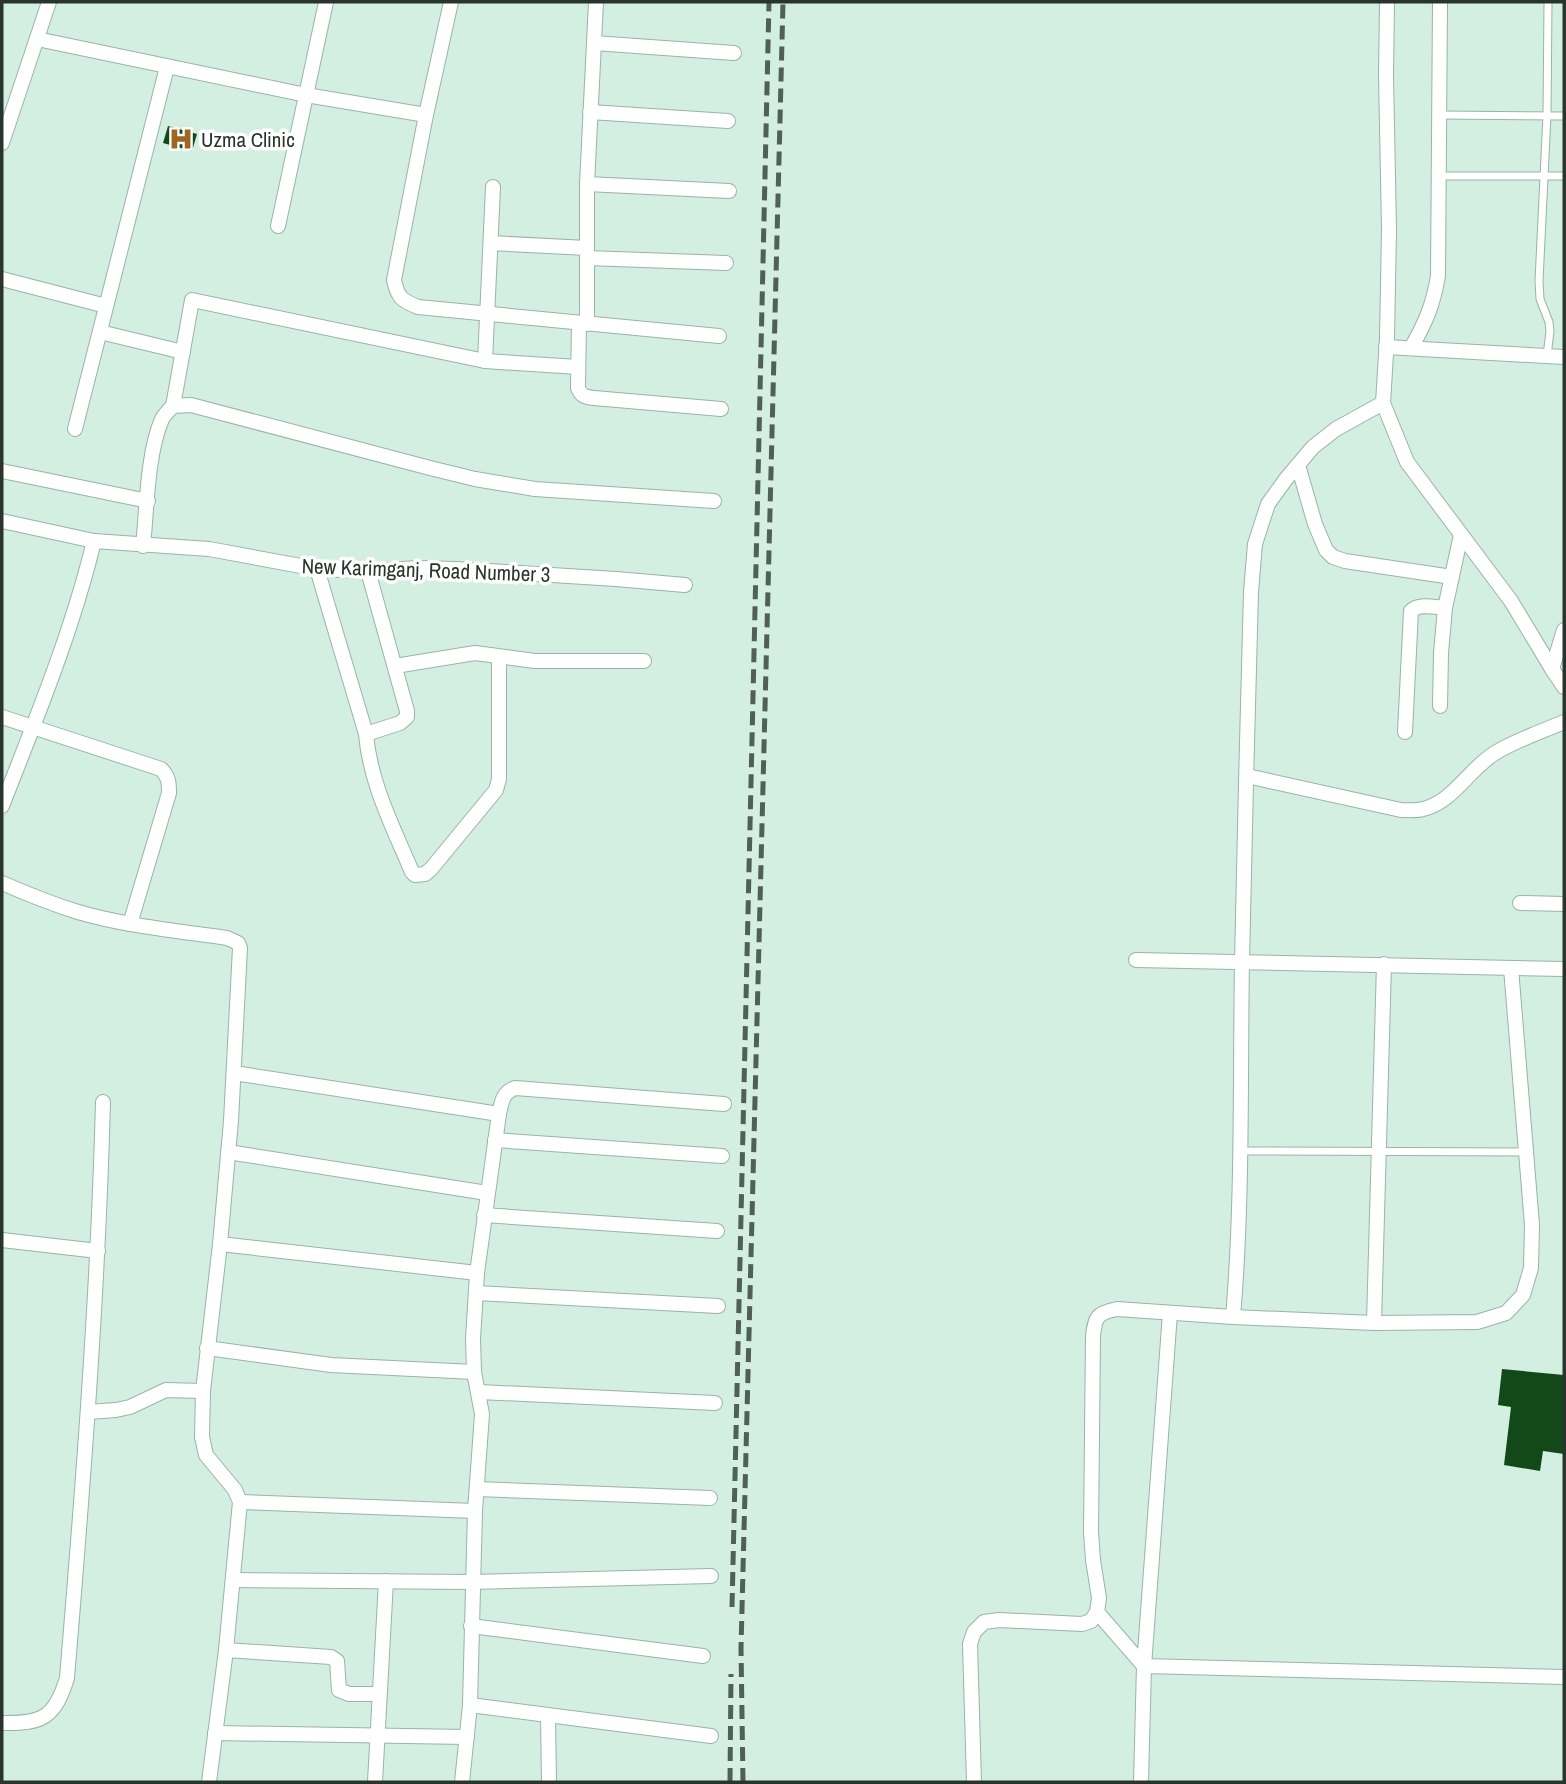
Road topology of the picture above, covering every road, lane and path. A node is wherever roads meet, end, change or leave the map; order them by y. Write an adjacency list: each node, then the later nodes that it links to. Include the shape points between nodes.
1 (49, 2): 8 (street)
2 (326, 2): 12 (street)
3 (451, 2): 15 (street)
4 (596, 2): 9 (street)
5 (1387, 2): 37 (street)
6 (1440, 2): 16 (street)
7 (1548, 2): 17 (lane)
8 (37, 39): 11 (street); 13 (street)
9 (594, 43): 10 (street); 14 (street)
10 (734, 53)
11 (167, 67): 12 (street); 32 (street)
12 (306, 95): 15 (street); 27 (street)
13 (9, 98): 20 (street)
14 (590, 112): 19 (street); 24 (street)
15 (426, 115): 33 (street, via 394,280 397,294 418,307)
16 (1439, 115): 17 (lane); 21 (street)
17 (1546, 116): 18 (lane); 22 (lane)
18 (1564, 116)
19 (728, 121)
20 (2, 143)
21 (1439, 176): 22 (lane); 38 (street, via 1438,276 1433,303)
22 (1544, 176): 23 (lane); 40 (lane, via 1539,281 1550,331)
23 (1564, 176)
24 (587, 184): 26 (street); 29 (street)
25 (494, 187): 28 (street)
26 (729, 191)
27 (278, 226)
28 (491, 243): 29 (street); 33 (street)
29 (587, 253): 30 (street); 34 (street)
30 (726, 263)
31 (2, 279): 32 (street)
32 (106, 306): 35 (street)
33 (488, 314): 34 (street); 42 (street)
34 (583, 323): 36 (street); 43 (street)
35 (100, 332): 39 (street); 47 (street)
36 (719, 336)
37 (1386, 347): 38 (street); 44 (street)
38 (1411, 348): 40 (street)
39 (183, 352): 42 (street, via 192,300); 45 (street)
40 (1547, 356): 41 (street)
41 (1564, 357)
42 (485, 362): 43 (street)
43 (578, 366): 46 (street, via 578,388 585,397)
44 (1383, 402): 48 (street, via 1336,429); 53 (street, via 1407,462)
45 (173, 406): 50 (street, via 163,416 155,442); 51 (street, via 191,405 475,479 535,489)
46 (720, 409)
47 (75, 429)
48 (1298, 466): 58 (street, via 1315,524 1333,558); 73 (street, via 1268,504 1255,544)
49 (2, 471): 50 (street)
50 (148, 501): 55 (street)
51 (714, 501)
52 (2, 521): 54 (street, New Karimganj, Road Number 3)
53 (1461, 535): 58 (street); 65 (street, via 1511,601)
54 (94, 541): 55 (street, New Karimganj, Road Number 3); 70 (street)
55 (144, 546): 56 (street, New Karimganj, Road Number 3, via 209,549)
56 (317, 569): 57 (street, New Karimganj, Road Number 3); 72 (street)
57 (368, 571): 59 (street, New Karimganj, Road Number 3, via 456,569); 64 (street)
58 (1452, 577): 60 (street)
59 (685, 585)
60 (1445, 608): 67 (street); 71 (street, via 1420,606 1411,611)
61 (1564, 630): 65 (street)
62 (499, 657): 63 (street); 64 (street, via 475,653); 72 (street, via 496,790 425,874 412,872 372,774)
63 (644, 661)
64 (395, 666): 72 (street, via 407,717)
65 (1552, 669): 66 (street)
66 (1564, 686)
67 (1440, 706)
68 (2, 716): 70 (street)
69 (1564, 722): 73 (street, via 1494,753 1451,793 1421,810 1401,810)
70 (33, 727): 74 (street); 78 (street, via 161,769 167,775 169,793)
71 (1405, 732)
72 (366, 734)
73 (1247, 776): 80 (street)
74 (2, 806)
75 (2, 883): 78 (street, via 80,912)
76 (1520, 903): 77 (street)
77 (1564, 904)
78 (130, 924): 84 (street, via 238,943)
79 (1136, 960): 80 (street)
80 (1242, 963): 81 (street); 90 (street)
81 (1384, 964): 82 (street); 89 (street)
82 (1511, 968): 83 (street); 92 (street)
83 (1564, 970)
84 (234, 1073): 87 (street); 91 (street)
85 (103, 1102): 99 (street)
86 (724, 1104): 87 (street, via 515,1088 503,1097)
87 (499, 1114): 88 (street)
88 (495, 1140): 93 (street); 94 (street)
89 (1378, 1150): 90 (lane); 92 (lane); 105 (street)
90 (1241, 1151): 104 (street)
91 (228, 1152): 94 (street); 98 (street)
92 (1526, 1152): 105 (street, via 1532,1225 1531,1268 1523,1295 1506,1313 1477,1322)
93 (722, 1156)
94 (487, 1193): 95 (street)
95 (484, 1215): 96 (street); 100 (street)
96 (717, 1231)
97 (2, 1240): 99 (street)
98 (220, 1244): 100 (street); 106 (street)
99 (98, 1251): 111 (street)
100 (477, 1273): 101 (street)
101 (476, 1293): 102 (street); 107 (street)
102 (718, 1306)
103 (1170, 1313): 104 (street); 120 (street, via 1116,1309 1098,1315 1094,1324 1091,1532); 124 (street)
104 (1233, 1317): 105 (street)
105 (1374, 1323)
106 (207, 1348): 107 (street, via 331,1365); 108 (street)
107 (474, 1372): 109 (street)
108 (204, 1391): 111 (street, via 166,1390 130,1407); 114 (street, via 206,1455 236,1490)
109 (479, 1392): 110 (street); 112 (street)
110 (715, 1403)
111 (88, 1412): 129 (street, via 67,1678 51,1713 19,1724)
112 (477, 1489): 113 (street); 115 (street)
113 (710, 1498)
114 (240, 1502): 115 (street); 117 (street)
115 (475, 1511): 119 (street)
116 (711, 1576): 119 (street)
117 (233, 1580): 118 (street); 122 (street)
118 (386, 1581): 119 (street); 126 (street)
119 (472, 1582): 121 (street)
120 (1097, 1612): 124 (street); 138 (street, via 1082,1624 999,1619 984,1622 974,1632 970,1644)
121 (471, 1626): 123 (street); 127 (street)
122 (226, 1650): 126 (street, via 331,1657 337,1661 339,1690); 130 (street)
123 (703, 1656)
124 (1143, 1666): 125 (street); 139 (street)
125 (1564, 1677)
126 (379, 1694): 132 (street)
127 (470, 1705): 128 (street); 133 (street)
128 (548, 1716): 131 (street); 137 (street)
129 (2, 1723)
130 (215, 1733): 132 (street); 134 (street)
131 (711, 1736)
132 (377, 1737): 133 (street); 135 (street)
133 (467, 1737): 136 (street)
134 (209, 1782)
135 (375, 1782)
136 (462, 1782)
137 (549, 1782)
138 (974, 1782)
139 (1141, 1782)

